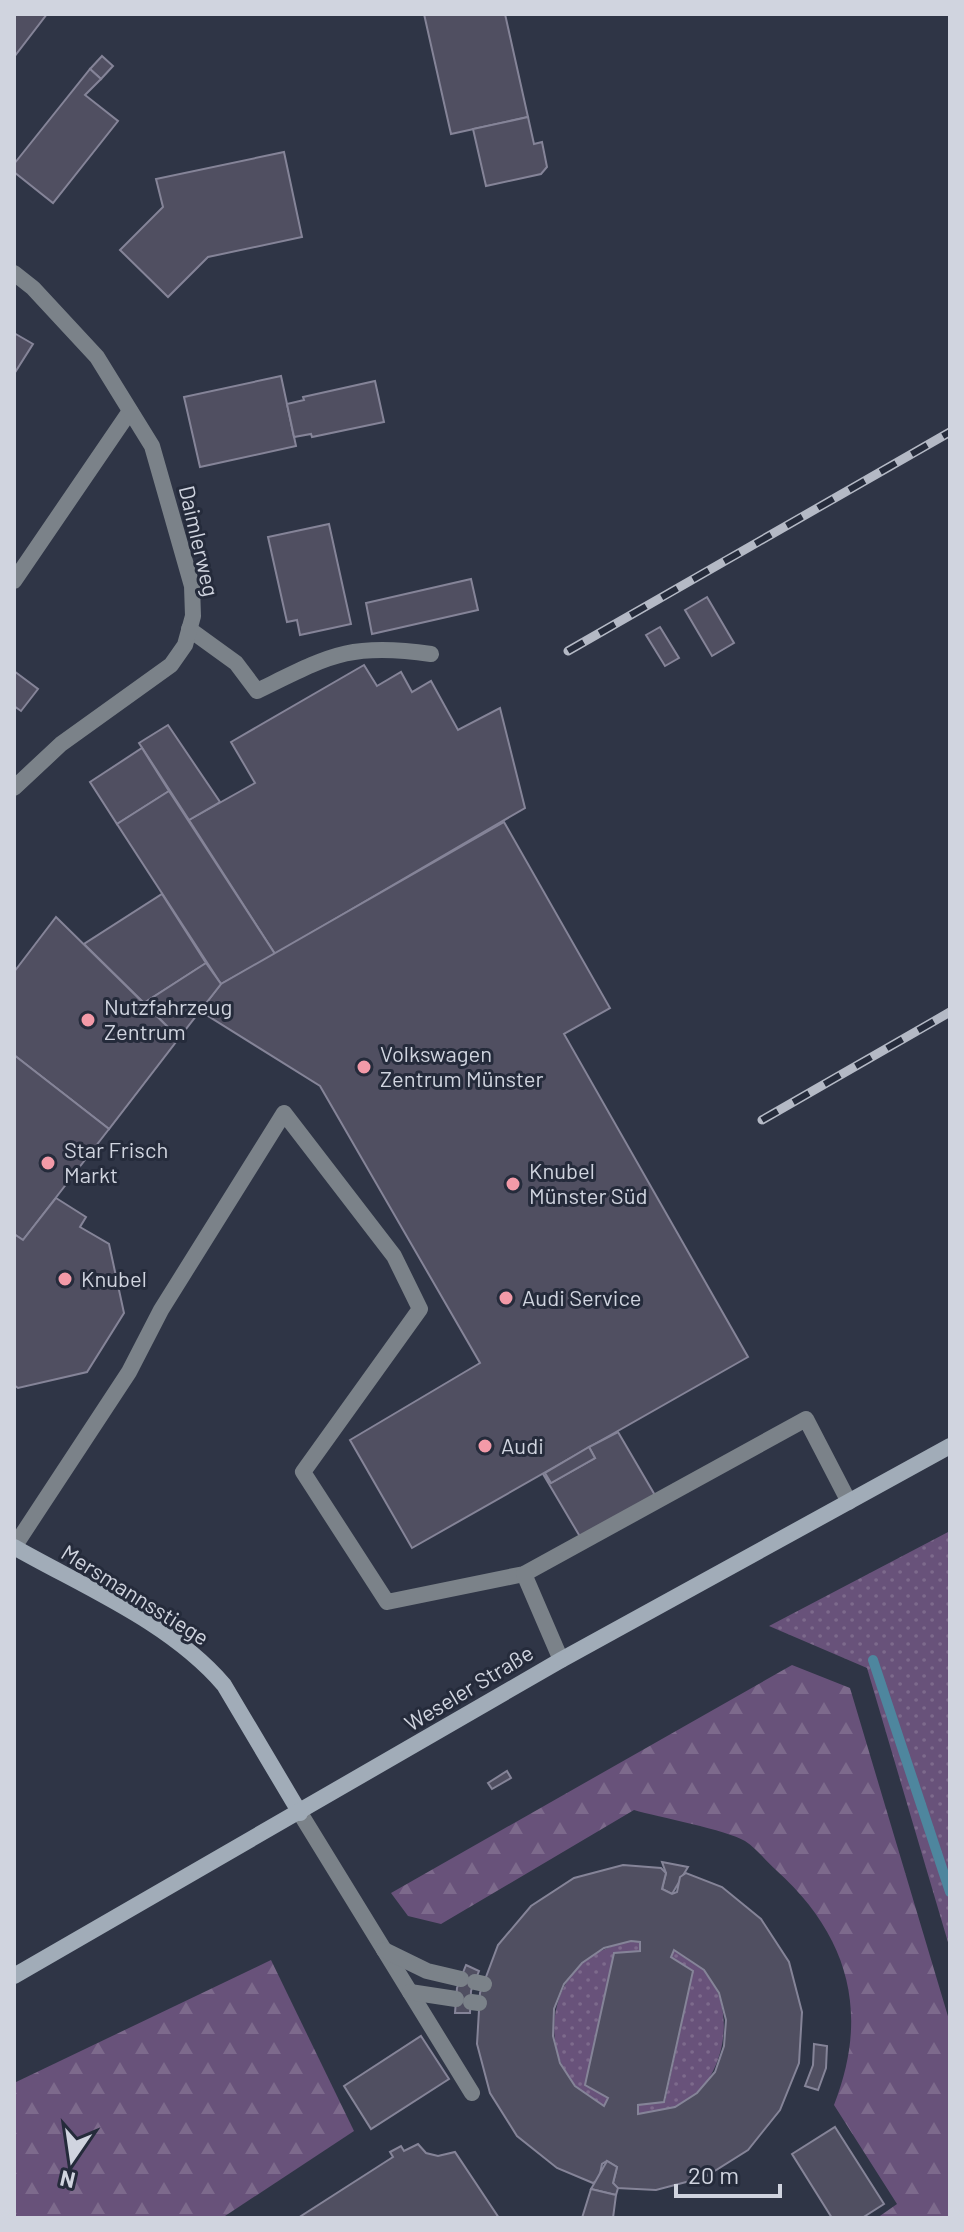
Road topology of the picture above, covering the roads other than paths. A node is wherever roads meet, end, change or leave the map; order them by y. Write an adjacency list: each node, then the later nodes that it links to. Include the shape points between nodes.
1 (14, 273): 2 (street, Daimlerweg, via 97,357)
2 (130, 411): 3 (street); 4 (street, Daimlerweg, via 152,446 176,523 192,586)
3 (14, 581)
4 (189, 629): 5 (street, via 236,663 257,691 321,659 355,649); 6 (street, Daimlerweg, via 171,665 61,744)
5 (431, 654)
6 (14, 788)
7 (950, 1446): 8 (main road, Weseler Straße)
8 (849, 1502): 10 (street, via 806,1419); 11 (main road, Weseler Straße)
9 (14, 1547): 10 (street, via 129,1372 161,1310 284,1113 394,1256 420,1309 303,1472 387,1602); 12 (main road, Mersmannsstiege, via 164,1633 209,1667)
10 (524, 1574): 11 (street)
11 (561, 1660): 12 (main road, Weseler Straße)
12 (300, 1813): 13 (street); 14 (main road, Weseler Straße)
13 (384, 1950): 15 (street, via 427,1971); 16 (street)
14 (14, 1976)
15 (473, 1982)
16 (410, 1992): 17 (street); 18 (street)
17 (469, 2001)
18 (472, 2093)

